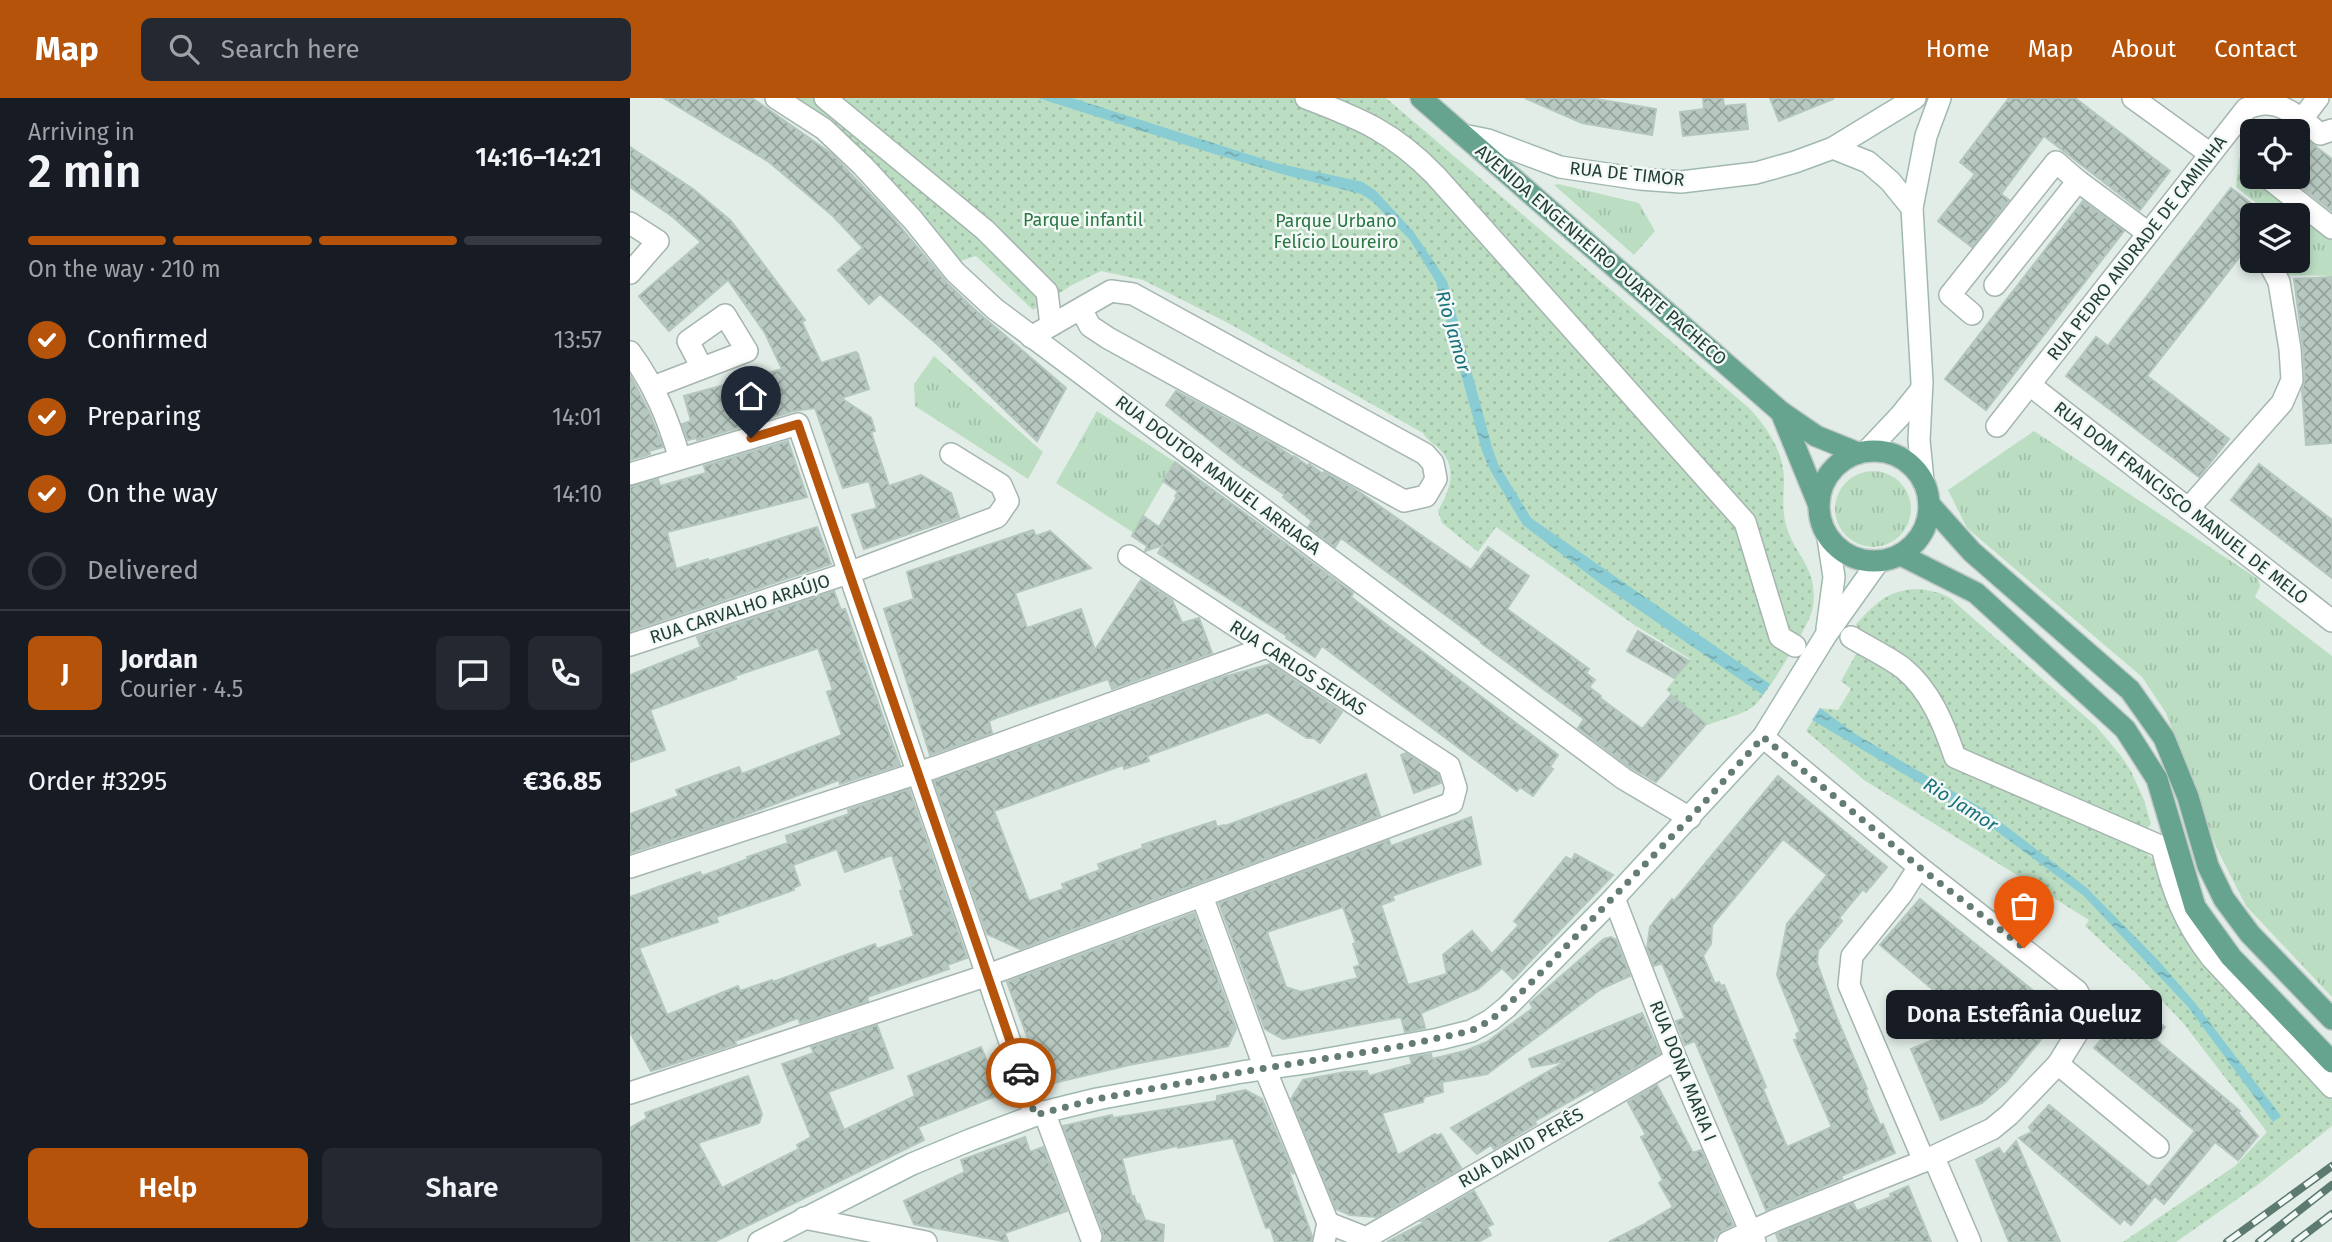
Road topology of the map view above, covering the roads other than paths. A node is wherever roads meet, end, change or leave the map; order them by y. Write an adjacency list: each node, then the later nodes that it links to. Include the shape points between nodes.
1 (776, 98): 28 (street, RUA DOUTOR MANUEL ARRIAGA, via 824,129 913,219 955,272)
2 (825, 98): 27 (street, via 985,230 1047,292)
3 (1306, 98): 53 (street, via 1358,118 1416,155 1745,522 1780,637)
4 (1421, 98): 12 (main road, AVENIDA ENGENHEIRO DUARTE PACHECO)
5 (1915, 98): 14 (street, RUA DE TIMOR)
6 (1940, 98): 18 (street, via 1926,136)
7 (2133, 98): 15 (street)
8 (2318, 98): 10 (street)
9 (2300, 119): 15 (street, RUA PEDRO ANDRADE DE CAMINHA, via 2273,101 2257,102)
10 (2303, 119)
11 (2310, 125): 13 (street, RUA PEDRO ANDRADE DE CAMINHA)
12 (1463, 135): 14 (street, RUA DE TIMOR, via 1560,167 1681,182 1756,173); 34 (main road, AVENIDA ENGENHEIRO DUARTE PACHECO)
13 (2328, 136)
14 (1833, 148): 18 (street, via 1868,162)
15 (2210, 153): 21 (street, RUA PEDRO ANDRADE DE CAMINHA)
16 (2078, 181): 21 (street); 24 (street); 26 (street, via 2056,162 1950,295)
17 (2282, 189): 20 (street)
18 (1912, 208): 33 (street)
19 (630, 223): 22 (street, via 658,241)
20 (2332, 228)
21 (2148, 233): 31 (street, RUA PEDRO ANDRADE DE CAMINHA)
22 (630, 273)
23 (2274, 273): 43 (street, via 2292,380 2282,403)
24 (1995, 285)
25 (1081, 309): 25 (street, via 1090,326 1108,338 1404,501 1426,496 1436,479 1433,463 1425,454 1133,294 1111,291); 27 (street)
26 (1972, 314)
27 (1051, 325): 28 (street)
28 (1031, 337): 57 (street, RUA DOUTOR MANUEL ARRIAGA, via 1624,779)
29 (630, 352): 32 (street)
30 (702, 368): 32 (street)
31 (2030, 385): 35 (street, RUA PEDRO ANDRADE DE CAMINHA); 43 (street, RUA DOM FRANCISCO MANUEL DE MELO)
32 (653, 387): 38 (street)
33 (1921, 390): 36 (street); 40 (street)
34 (1781, 412): 36 (main road, AVENIDA ENGENHEIRO DUARTE PACHECO, via 1816,436); 41 (main road, AVENIDA ENGENHEIRO DUARTE PACHECO)
35 (1997, 426)
36 (1862, 452): 40 (main road, via 1900,457); 41 (main road, via 1842,460 1830,472)
37 (951, 454): 48 (street, RUA CARVALHO ARAÚJO, via 1001,485 1008,501 997,517)
38 (680, 459): 39 (street); 48 (street, via 798,424)
39 (630, 474)
40 (1923, 481): 42 (main road)
41 (1818, 503): 44 (main road)
42 (1929, 504): 45 (main road, via 1922,533); 63 (main road, via 1972,552 2130,690 2164,738 2224,899 2250,934)
43 (2188, 509): 49 (street, RUA DOM FRANCISCO MANUEL DE MELO)
44 (1828, 538): 47 (main road, via 1841,552); 50 (street, via 1834,577)
45 (1901, 555): 47 (main road); 65 (main road, via 1976,593 2125,729 2157,779 2195,907 2231,957)
46 (1129, 556): 54 (street, RUA CARLOS SEIXAS)
47 (1878, 562): 50 (street)
48 (851, 572): 52 (street, RUA CARVALHO ARAÚJO); 56 (street)
49 (2332, 621)
50 (1826, 635): 55 (street)
51 (1850, 637): 68 (street, via 1903,669 1923,691 1940,716 1955,757 2162,847 2171,886 2197,939)
52 (630, 645)
53 (1795, 646)
54 (1267, 648): 56 (street); 60 (street, RUA CARLOS SEIXAS, via 1449,766 1456,788 1452,803)
55 (1768, 729): 57 (street); 59 (street)
56 (918, 773): 58 (street); 62 (street)
57 (1690, 818): 61 (street)
58 (630, 867)
59 (1919, 867): 66 (street, via 2077,990 2084,1022); 72 (street, via 1852,956 1849,985)
60 (1202, 896): 62 (street); 67 (street)
61 (1614, 898): 64 (street, RUA DONA MARIA I); 67 (street, via 1507,1007 1471,1031)
62 (988, 975): 69 (street); 70 (street)
63 (2332, 1019)
64 (1676, 1059): 75 (street, RUA DONA MARIA I); 77 (street, RUA DAVID PERÊS)
65 (2332, 1062)
66 (2058, 1064): 71 (street); 72 (street, via 1992,1129)
67 (1265, 1069): 70 (street, via 1097,1099); 74 (street)
68 (2332, 1087)
69 (632, 1088)
70 (1040, 1114): 73 (street, via 912,1164); 76 (street)
71 (2158, 1147)
72 (1929, 1160): 75 (street); 81 (street)
73 (804, 1218): 78 (street); 79 (street)
74 (1326, 1232): 77 (street)
75 (1753, 1236): 80 (street)
76 (1091, 1237)
77 (1366, 1240)
78 (759, 1242)
79 (926, 1242)
80 (1728, 1242)
81 (1970, 1242)

